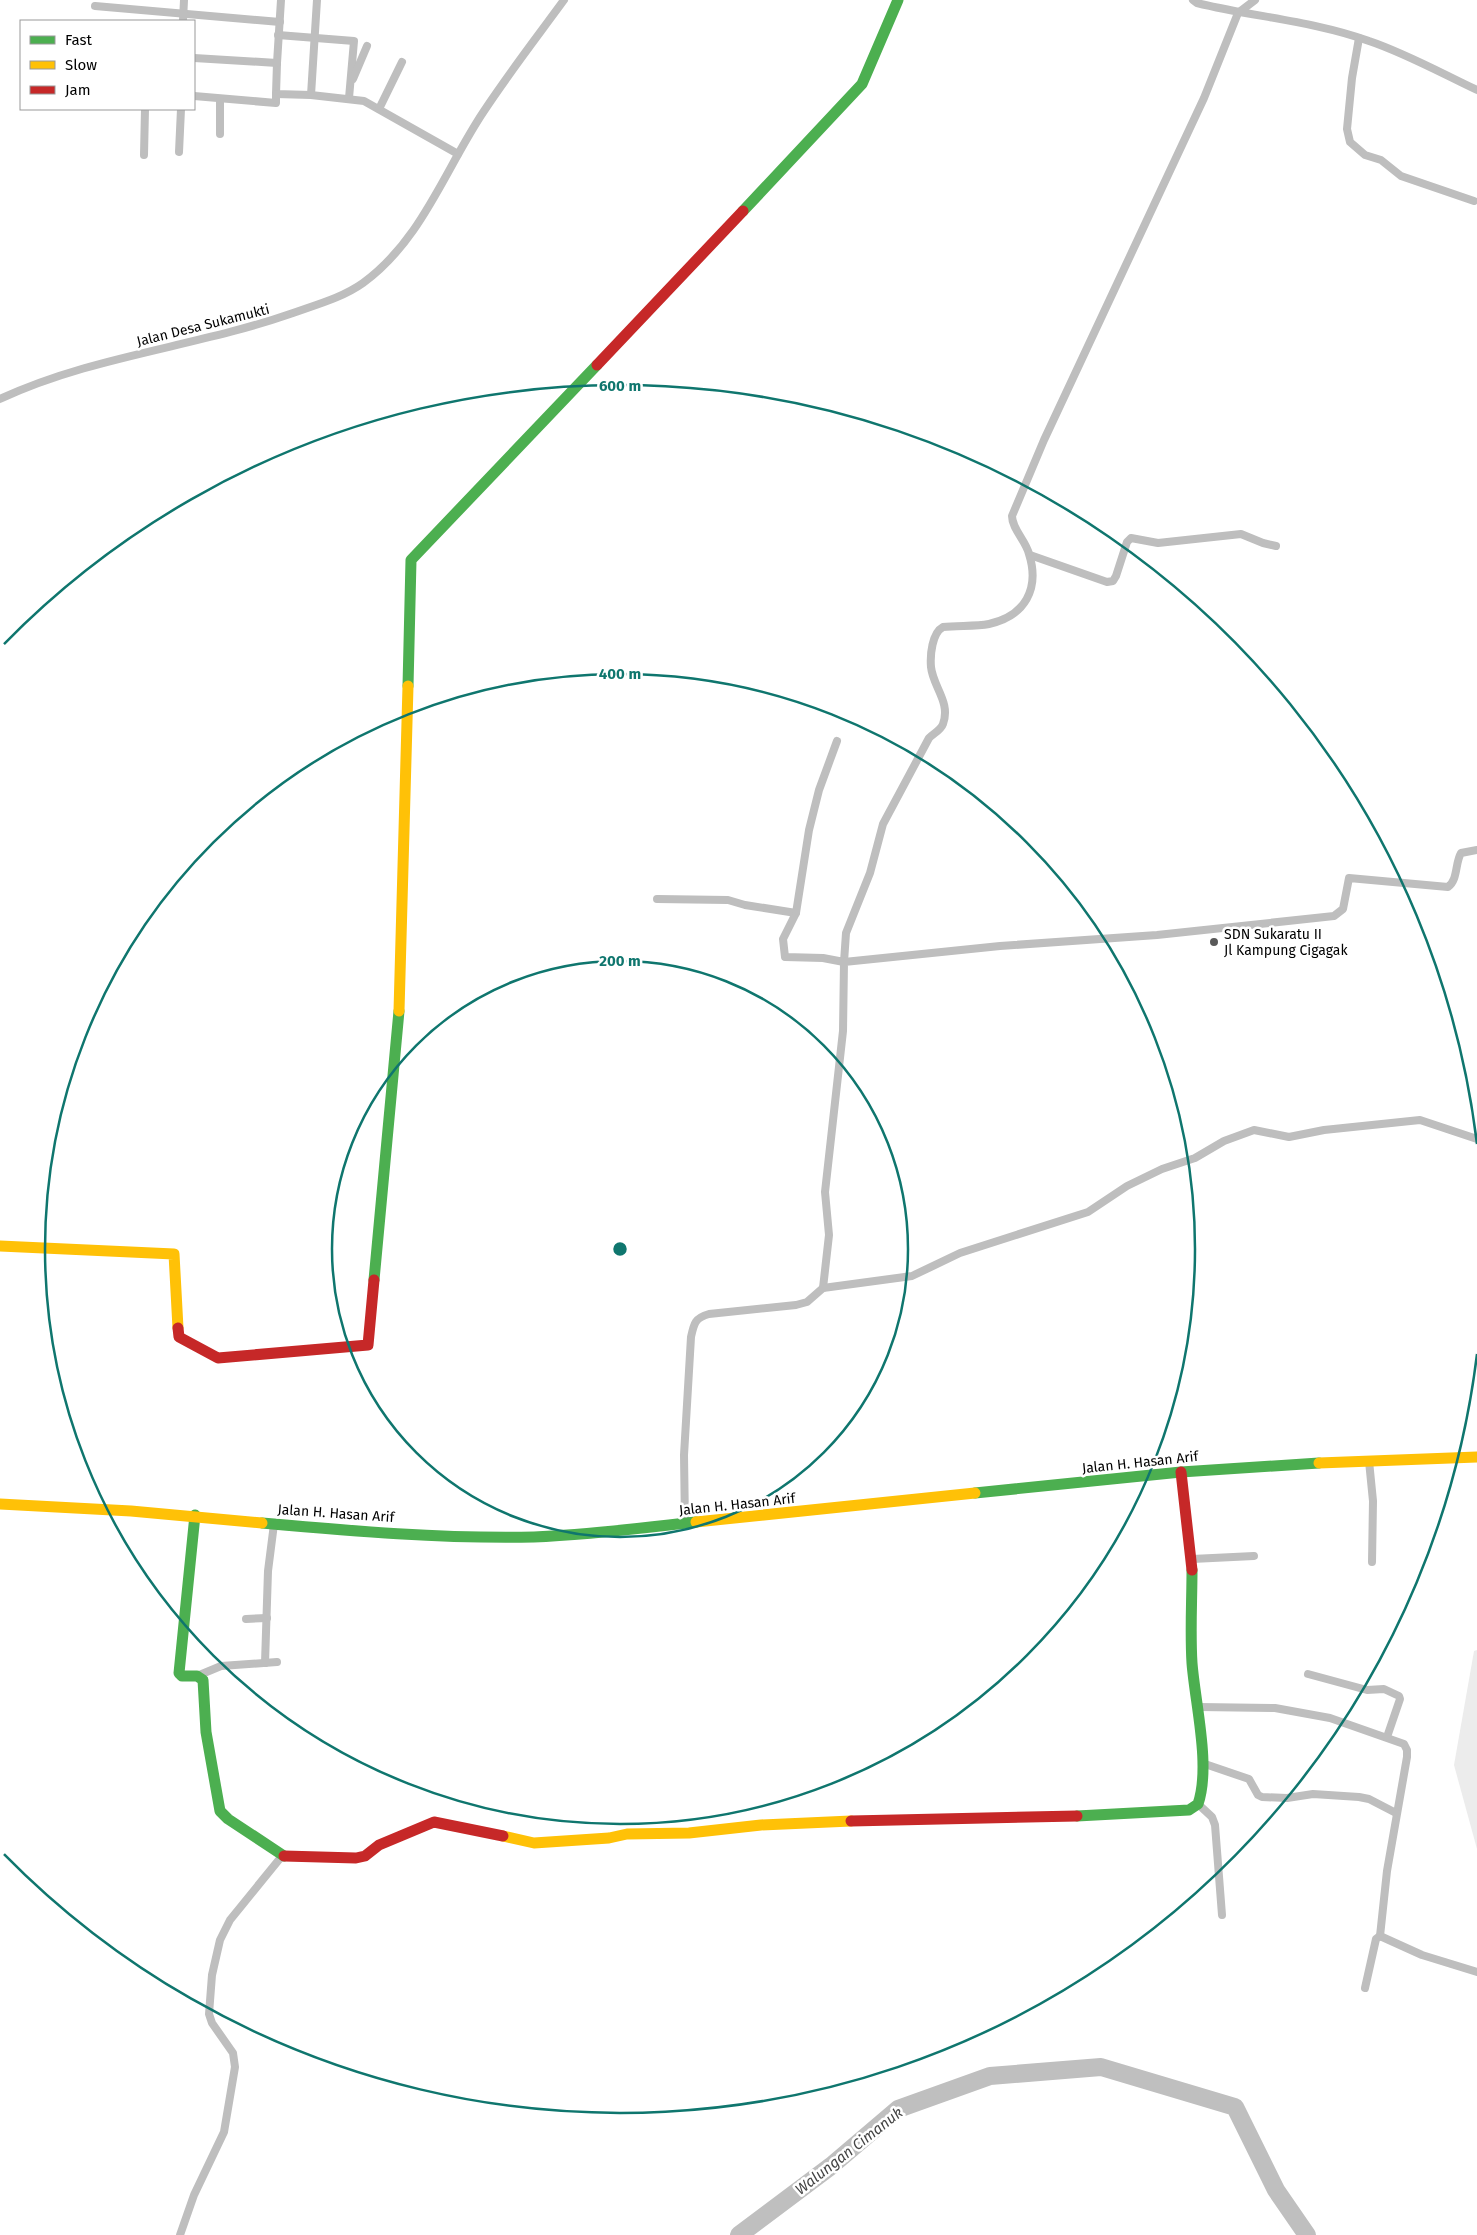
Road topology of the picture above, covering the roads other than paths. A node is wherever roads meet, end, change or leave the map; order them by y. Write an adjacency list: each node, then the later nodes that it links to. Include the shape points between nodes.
1 (184, 0): 10 (street)
2 (282, 0): 11 (street)
3 (317, 0): 13 (street)
4 (564, 0): 31 (street, Jalan Desa Sukamukti, via 484,111)
5 (898, 0): 43 (street, via 862,84 852,98 411,560 401,991 368,1345 218,1358 179,1338 174,1254)
6 (1193, 0): 9 (street)
7 (1255, 0): 9 (street)
8 (94, 6): 10 (street)
9 (1238, 13): 14 (street, via 1294,21); 36 (street, via 1196,115 1044,440 1012,516)
10 (183, 17): 11 (street)
11 (280, 22): 12 (street)
12 (278, 34): 13 (street); 18 (street)
13 (313, 38): 19 (street, via 354,41); 22 (street)
14 (1360, 38): 20 (street); 33 (street, via 1347,129 1350,142 1401,176)
15 (367, 46): 19 (street)
16 (195, 58): 18 (street)
17 (402, 62): 26 (street)
18 (277, 63): 21 (street)
19 (350, 85): 24 (street)
20 (1477, 90)
21 (276, 94): 22 (street); 25 (street, via 276,103)
22 (310, 95): 24 (street)
23 (195, 96): 25 (street)
24 (349, 98): 26 (street, via 364,100)
25 (220, 99): 29 (street)
26 (380, 109): 31 (street)
27 (145, 110): 32 (street)
28 (181, 110): 30 (street)
29 (220, 134)
30 (178, 152)
31 (458, 154): 34 (street, Jalan Desa Sukamukti, via 426,213 400,248 364,282 347,292 247,329 61,374)
32 (144, 155)
33 (1474, 201)
34 (0, 399)
35 (1276, 546): 36 (street, via 1241,534 1176,543 1131,538 1116,576 1107,582)
36 (1030, 555): 41 (street, via 1031,587 1018,612 988,624 943,626 936,634 931,667 944,702 944,722 929,738 883,824 870,872 846,933)
37 (837, 741): 40 (street, via 809,830)
38 (1477, 850): 41 (street, via 1461,853 1455,879 1448,887 1349,878 1344,909 1334,916)
39 (657, 899): 40 (street, via 728,900)
40 (796, 913): 41 (street, via 783,939 785,957)
41 (844, 962): 44 (street, via 843,1031 825,1192 829,1235)
42 (1477, 1139): 44 (street, via 1420,1120 1324,1130 1290,1138 1254,1130 1224,1141 1195,1158 1162,1169 1088,1212 960,1253 912,1276)
43 (0, 1246)
44 (824, 1288): 51 (street, via 807,1302 796,1305 710,1314 694,1322 684,1455)
45 (1477, 1457): 46 (street, Jalan H. Hasan Arif)
46 (1369, 1461): 47 (street, Jalan H. Hasan Arif); 54 (street, via 1373,1501)
47 (1181, 1472): 51 (street, Jalan H. Hasan Arif); 53 (street)
48 (0, 1504): 49 (street, Jalan H. Hasan Arif)
49 (195, 1515): 50 (street, Jalan H. Hasan Arif); 60 (street, via 179,1673)
50 (274, 1524): 51 (street, Jalan H. Hasan Arif, via 523,1537); 55 (street)
51 (685, 1524)
52 (1254, 1556): 53 (street)
53 (1192, 1559): 61 (street, via 1192,1660)
54 (1372, 1562)
55 (267, 1618): 56 (street); 58 (street)
56 (246, 1619)
57 (276, 1662): 58 (street)
58 (265, 1663): 60 (street, via 221,1666)
59 (1308, 1674): 62 (street, via 1367,1690 1384,1689 1398,1696 1400,1699)
60 (197, 1676): 66 (street, via 203,1680 206,1732 219,1808 228,1820)
61 (1199, 1707): 62 (street, via 1275,1708 1330,1718); 63 (street)
62 (1387, 1737): 65 (street, via 1404,1744 1407,1750)
63 (1202, 1763): 64 (street); 65 (street, via 1249,1779 1262,1797 1313,1794 1358,1797)
64 (1198, 1804): 66 (street, via 1189,1810 1160,1813 761,1825 540,1842 434,1822 379,1845 360,1858); 67 (street, via 1209,1814 1215,1826)
65 (1396, 1813): 68 (street)
66 (282, 1856): 71 (street, via 230,1920 220,1940 212,1975 209,2014 233,2053 235,2067 224,2132 194,2195)
67 (1222, 1915)
68 (1380, 1936): 69 (street, via 1422,1955); 70 (street, via 1376,1939)
69 (1477, 1972)
70 (1365, 1988)
71 (180, 2235)

